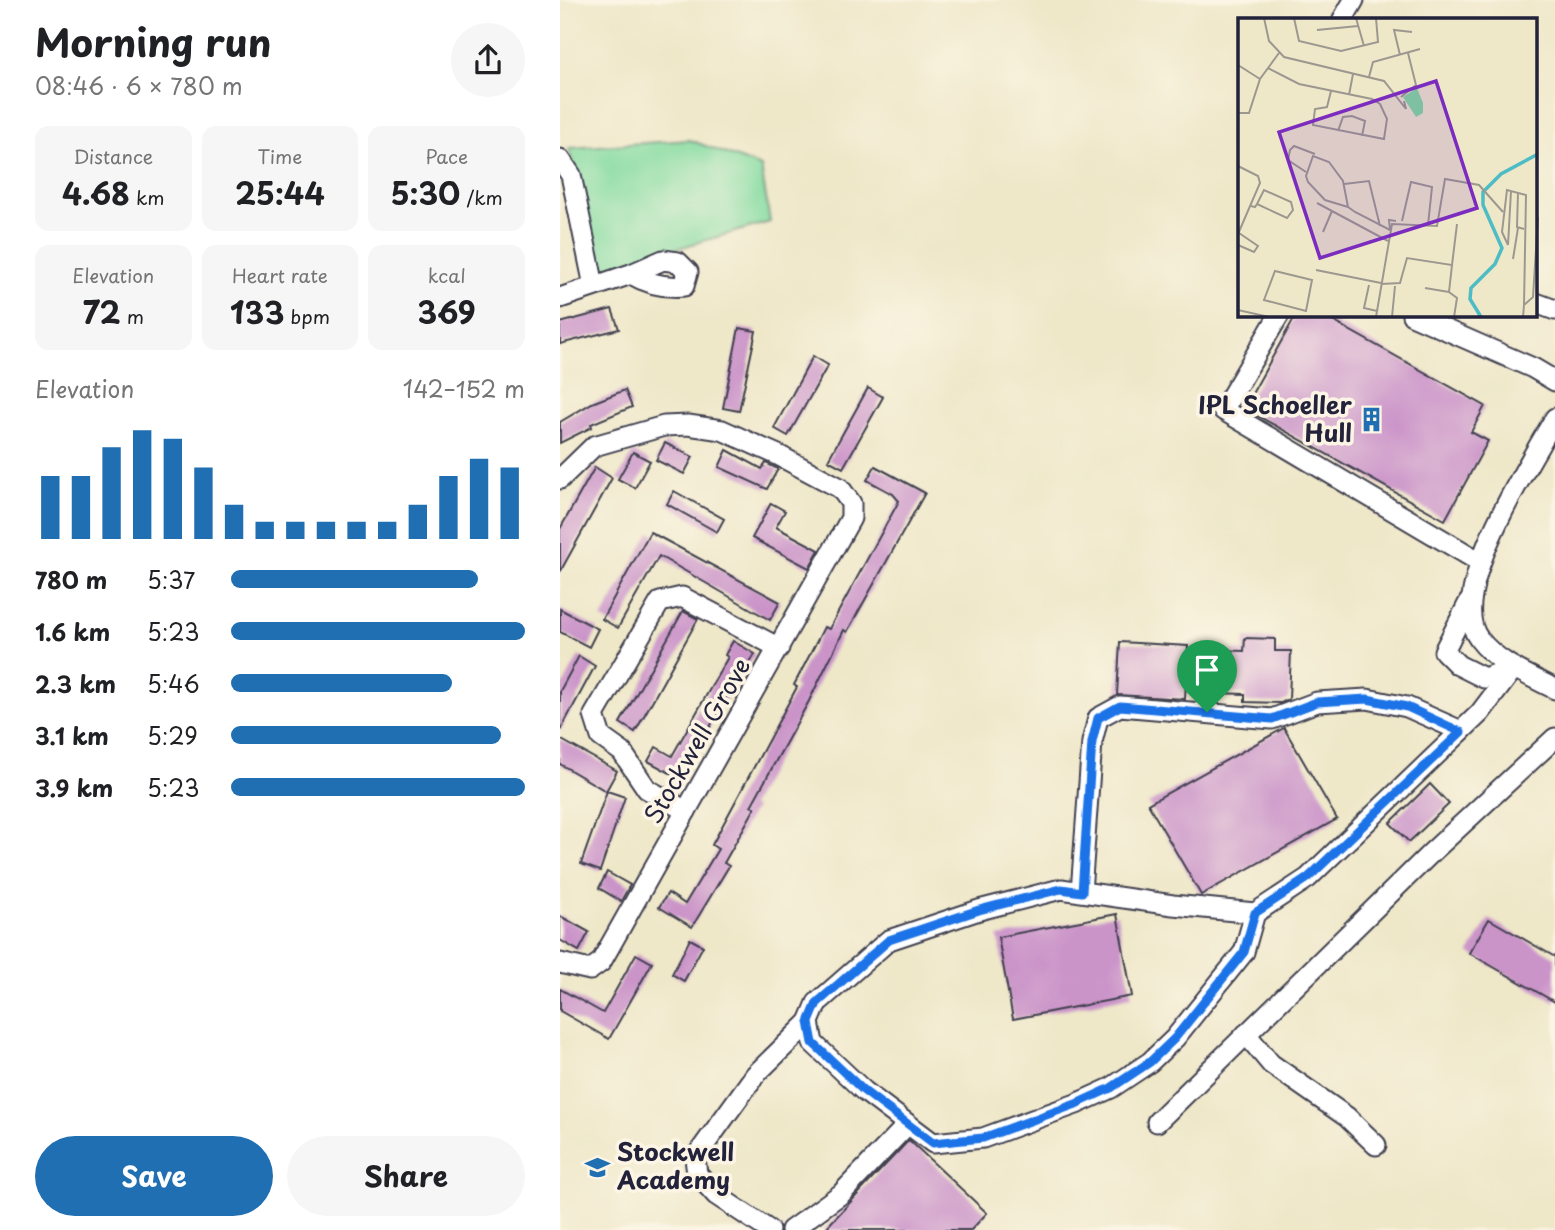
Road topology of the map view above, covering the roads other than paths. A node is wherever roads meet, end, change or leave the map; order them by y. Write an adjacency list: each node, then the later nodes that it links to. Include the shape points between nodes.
1 (1354, 0): 2 (street)
2 (1344, 18)
3 (560, 159): 5 (street, via 571,175)
4 (631, 274): 5 (street)
5 (594, 286): 6 (street)
6 (560, 298)
7 (1538, 304): 8 (street)
8 (1555, 310)
9 (1278, 317): 14 (street, via 1223,410)
10 (1417, 317): 11 (street)
11 (1555, 381)
12 (1555, 418): 14 (street)
13 (560, 479): 16 (street, Stockwell Grove, via 594,446 664,426 688,425 722,430 839,488 851,503 851,518)
14 (1480, 562): 15 (street)
15 (1469, 602): 17 (street, via 1478,638); 17 (street, via 1444,651 1458,665 1484,678)
16 (779, 648): 21 (street, Stockwell Grove); 21 (street, via 682,597 660,602 612,683 594,715 601,737 622,752 647,789)
17 (1514, 668): 18 (street); 19 (street)
18 (1555, 689)
19 (1461, 732): 22 (street, via 1407,707 1367,699 1317,702 1272,719 1120,706 1098,718 1092,742); 23 (street, via 1308,878)
20 (1555, 738): 26 (street)
21 (686, 811): 24 (street, Stockwell Grove, via 601,962 590,970)
22 (1082, 892): 23 (street); 25 (street, via 1061,889 889,940 817,1003)
23 (1255, 913): 28 (street, via 1244,952 1213,993 1150,1062 1111,1088 983,1138 933,1143)
24 (560, 963)
25 (809, 1022): 28 (street, via 813,1043); 30 (street, via 755,1075 695,1158 697,1174 716,1195)
26 (1246, 1034): 27 (street); 29 (street, via 1271,1064 1347,1117)
27 (1157, 1122)
28 (907, 1125): 31 (street, via 841,1194)
29 (1376, 1145)
30 (769, 1230)
31 (791, 1230)

